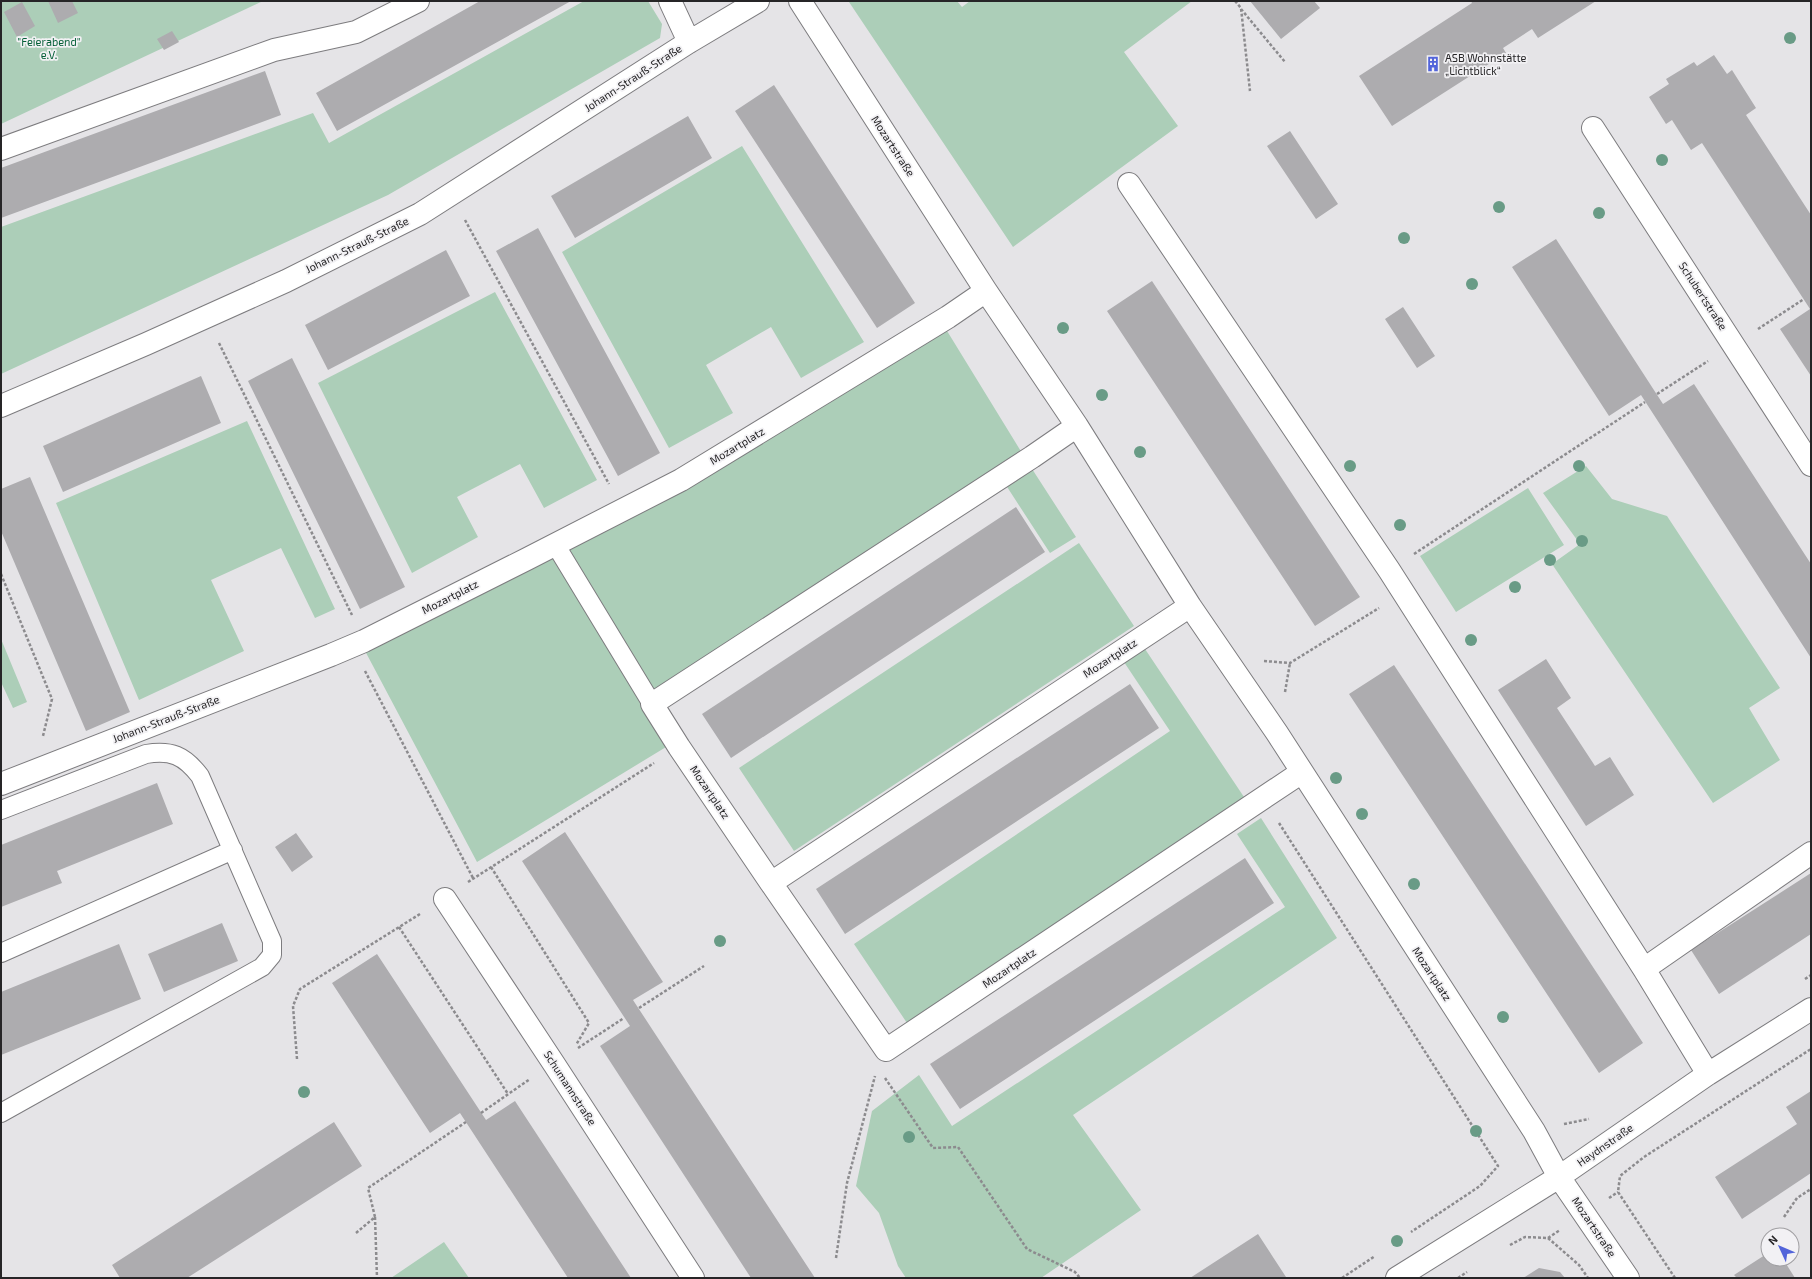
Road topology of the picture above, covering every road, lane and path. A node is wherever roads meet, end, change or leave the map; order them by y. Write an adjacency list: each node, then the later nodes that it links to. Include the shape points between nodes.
1 (418, 1): 11 (street, via 356,32 274,50)
2 (670, 1): 7 (street, Johann-Strauß-Straße)
3 (758, 1): 7 (street, Johann-Strauß-Straße)
4 (800, 1): 14 (street, Mozartstraße)
5 (1235, 1): 6 (path)
6 (1241, 8): 8 (path); 9 (path)
7 (689, 42): 13 (street, Johann-Strauß-Straße)
8 (1285, 62)
9 (1250, 91)
10 (1593, 128): 17 (street, Schubertstraße)
11 (1, 149)
12 (1129, 184): 25 (street)
13 (451, 195): 16 (street, Johann-Strauß-Straße, via 413,218); 23 (path)
14 (986, 291): 21 (street, Mozartplatz); 23 (street, Mozartplatz, via 948,317 681,480)
15 (1804, 300): 17 (path)
16 (207, 317): 20 (street, Johann-Strauß-Straße); 29 (path)
17 (1734, 344): 18 (path); 22 (street, Schubertstraße)
18 (1657, 394)
19 (1645, 402): 25 (path)
20 (1, 406)
21 (1077, 426): 28 (street, Mozartplatz); 32 (street)
22 (1811, 465)
23 (623, 510): 24 (street, Mozartplatz)
24 (555, 544): 29 (street, Mozartplatz); 32 (lane)
25 (1388, 570): 27 (street)
26 (1, 574): 33 (path, via 52,698)
27 (1403, 593): 31 (path, via 1290,663); 47 (street)
28 (1190, 606): 31 (street, Mozartplatz); 42 (street, Mozartplatz)
29 (358, 643): 30 (street, Mozartplatz); 41 (path)
30 (331, 655): 33 (street, Johann-Strauß-Straße)
31 (1224, 657): 34 (street, Mozartplatz)
32 (652, 704): 42 (street, Mozartplatz)
33 (35, 770): 35 (street, Johann-Strauß-Straße)
34 (1302, 772): 36 (street, Mozartplatz); 59 (street, Mozartplatz, via 1534,1131)
35 (1, 784)
36 (1263, 798): 52 (street, Mozartplatz); 63 (path, via 1498,1166 1480,1186)
37 (1, 810): 38 (lane, via 146,754 175,754 200,776)
38 (232, 850): 45 (lane); 56 (lane, via 272,942 272,955 262,967)
39 (1811, 853): 47 (street)
40 (491, 867): 50 (path, via 589,1023 573,1051)
41 (473, 878)
42 (771, 883): 52 (street, Mozartplatz)
43 (445, 899): 53 (street, Schumannstraße)
44 (399, 927): 55 (path)
45 (1, 953)
46 (704, 966): 48 (path)
47 (1644, 969): 54 (street)
48 (639, 1008)
49 (1811, 1009): 54 (street, Haydnstraße)
50 (624, 1018)
51 (1811, 1049): 77 (path, via 1620,1176 1618,1192)
52 (881, 1058): 67 (path, via 847,1183); 71 (path, via 933,1148 958,1146 1026,1249 1075,1272)
53 (554, 1064): 55 (path); 70 (street, Schumannstraße)
54 (1708, 1074): 59 (street, Haydnstraße)
55 (508, 1094): 57 (path)
56 (1, 1113)
57 (481, 1113)
58 (466, 1122): 61 (path, via 368,1188)
59 (1558, 1177): 73 (street, Haydnstraße); 76 (street, Mozartstraße)
60 (1811, 1190): 62 (path, via 1797,1198)
61 (375, 1217): 64 (path); 69 (path)
62 (1784, 1217)
63 (1410, 1232)
64 (356, 1233)
65 (1507, 1246): 75 (path, via 1525,1237 1548,1238 1579,1265)
66 (1379, 1253): 72 (path)
67 (836, 1258)
68 (1470, 1270): 74 (path)
69 (377, 1278)
70 (693, 1278)
71 (1080, 1278)
72 (1342, 1278)
73 (1397, 1278)
74 (1458, 1278)
75 (1588, 1278)
76 (1628, 1278)
77 (1675, 1278)

